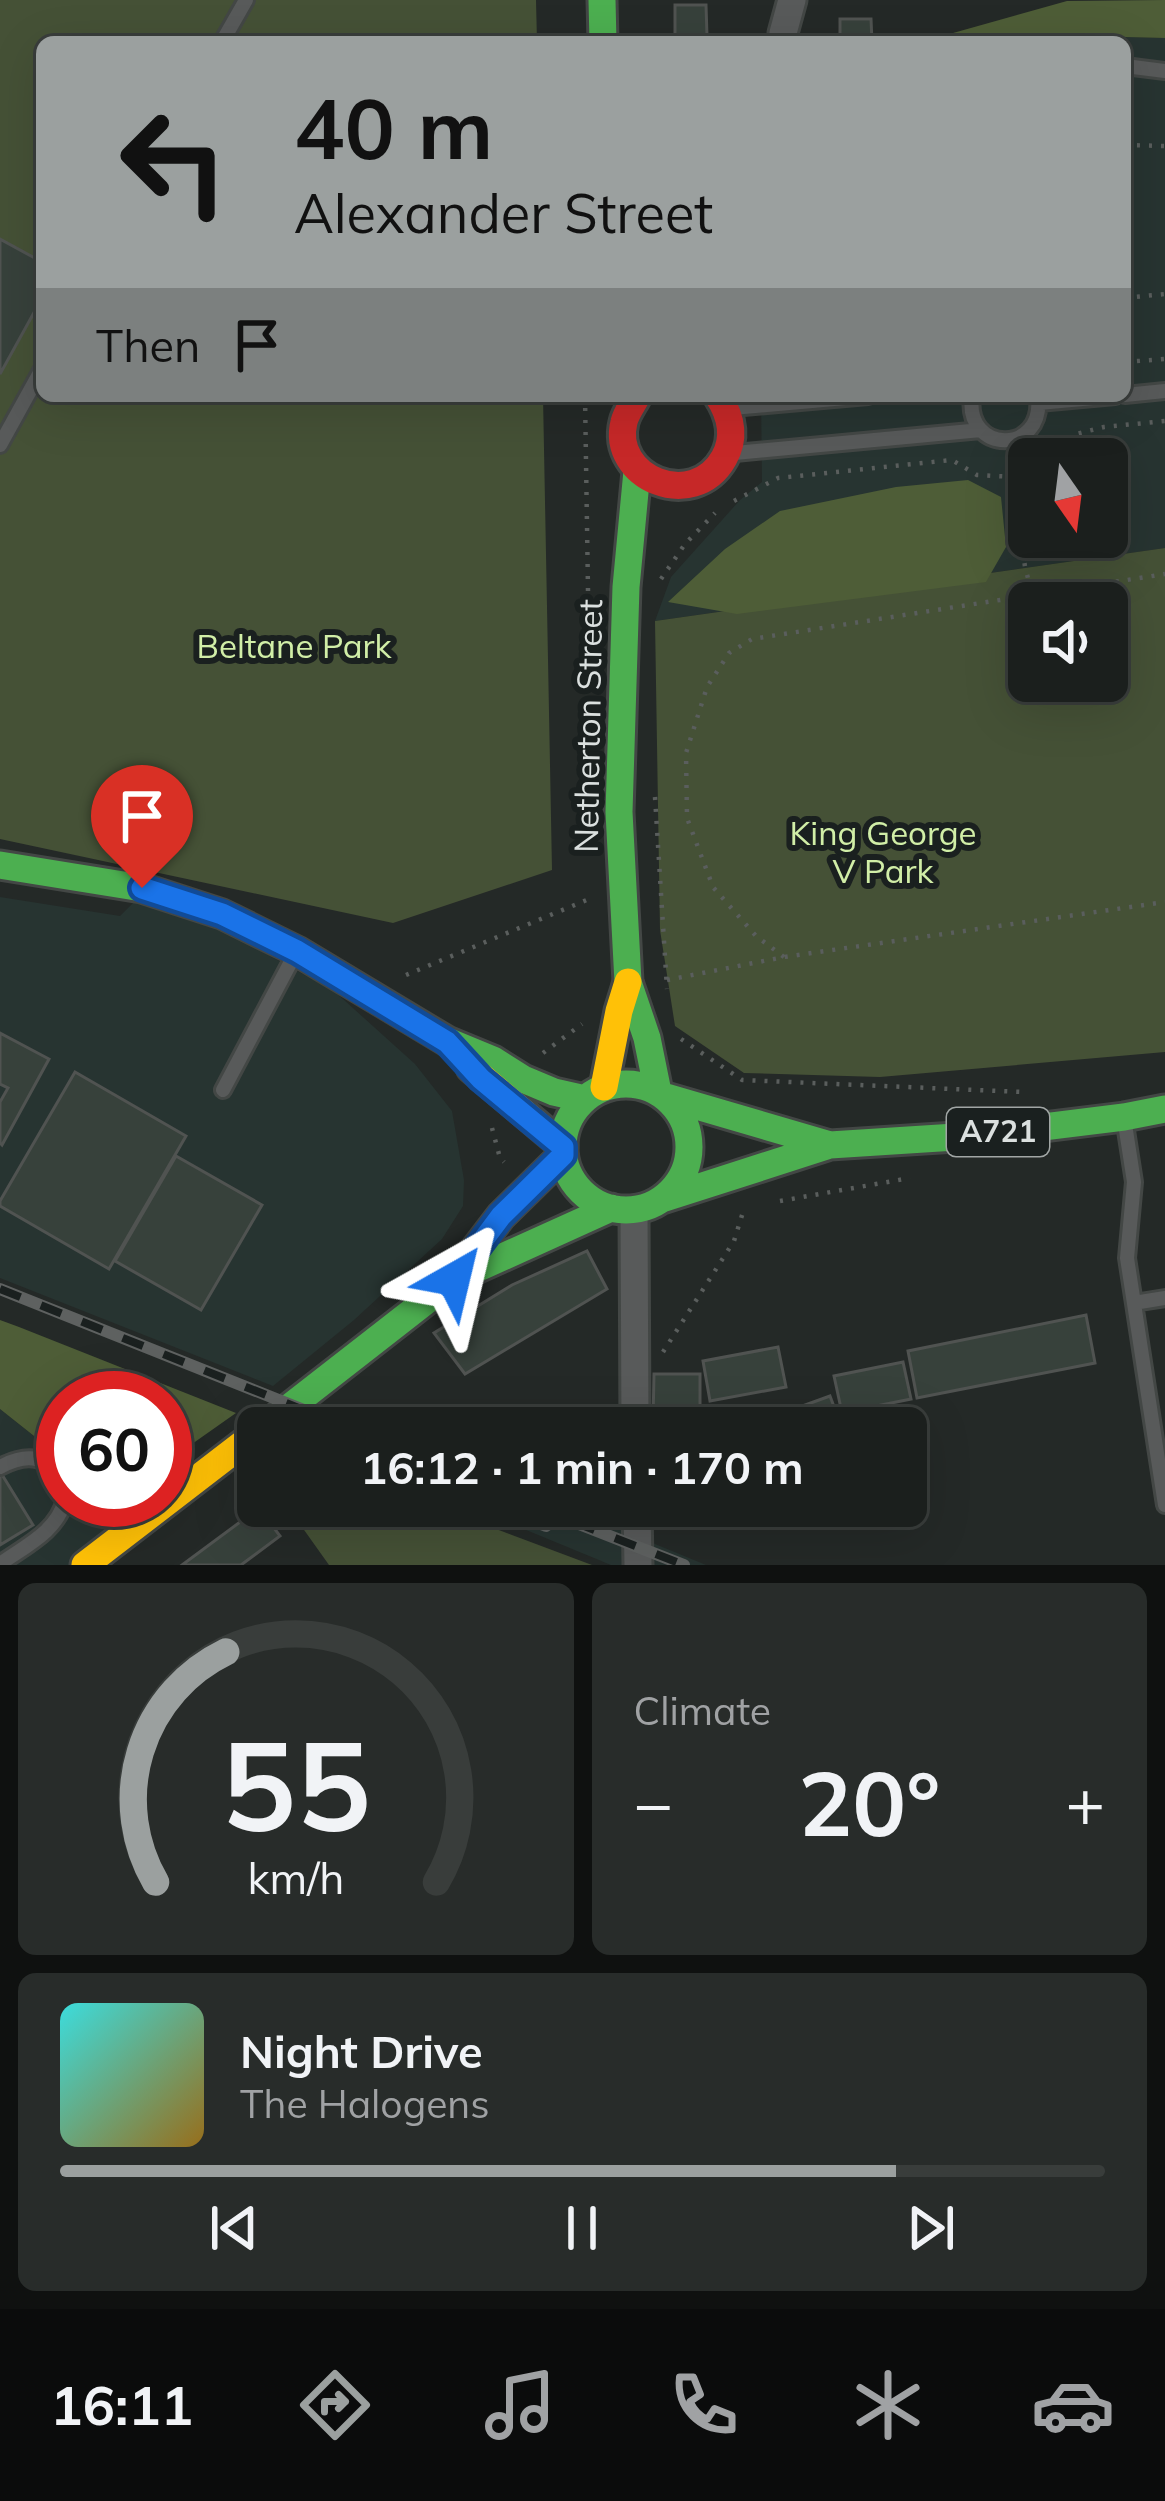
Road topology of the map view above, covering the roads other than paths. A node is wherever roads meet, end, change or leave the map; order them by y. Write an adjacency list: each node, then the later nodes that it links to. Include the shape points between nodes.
1 (246, 0): 5 (lane)
2 (602, 0): 6 (main road)
3 (792, 0): 4 (street)
4 (783, 32)
5 (226, 36)
6 (603, 36)
7 (1131, 67): 8 (lane)
8 (1165, 71)
9 (36, 380): 17 (lane)
10 (1165, 391): 11 (lane)
11 (1131, 394)
12 (632, 402): 19 (main road, Netherton Street, via 622,428)
13 (723, 402): 18 (main road)
14 (972, 402): 16 (lane)
15 (1038, 402): 16 (lane, via 1036,421 1021,437 995,439)
16 (981, 430): 18 (lane)
17 (0, 446)
18 (728, 453): 19 (main road, via 693,485 674,488)
19 (637, 471): 22 (main road, Netherton Street, via 619,812)
20 (0, 865): 21 (main road, via 142,888 222,914)
21 (297, 951): 23 (main road); 24 (lane)
22 (628, 982): 25 (main road, Netherton Street); 26 (main road, Netherton Street)
23 (447, 1042): 25 (main road, via 554,1093); 30 (main road)
24 (223, 1090)
25 (594, 1093): 26 (main road, via 626,1084); 30 (main road, via 573,1112)
26 (662, 1094): 29 (main road, A721); 31 (main road, via 680,1113 689,1150 686,1168)
27 (1165, 1109): 28 (main road, A721)
28 (1124, 1117): 29 (main road, A721); 35 (lane, via 1134,1182 1127,1258)
29 (830, 1145): 31 (main road, A721)
30 (563, 1151): 32 (main road, via 574,1184); 33 (main road)
31 (662, 1198): 32 (main road)
32 (622, 1209): 33 (main road); 37 (street)
33 (454, 1279): 36 (main road)
34 (1165, 1298): 35 (lane)
35 (1134, 1304): 41 (lane)
36 (290, 1407)
37 (635, 1407)
38 (237, 1448): 45 (main road)
39 (36, 1459): 40 (lane)
40 (0, 1467)
41 (1165, 1505)
42 (51, 1527): 44 (lane)
43 (637, 1527): 46 (street)
44 (0, 1564)
45 (85, 1565)
46 (638, 1565)

